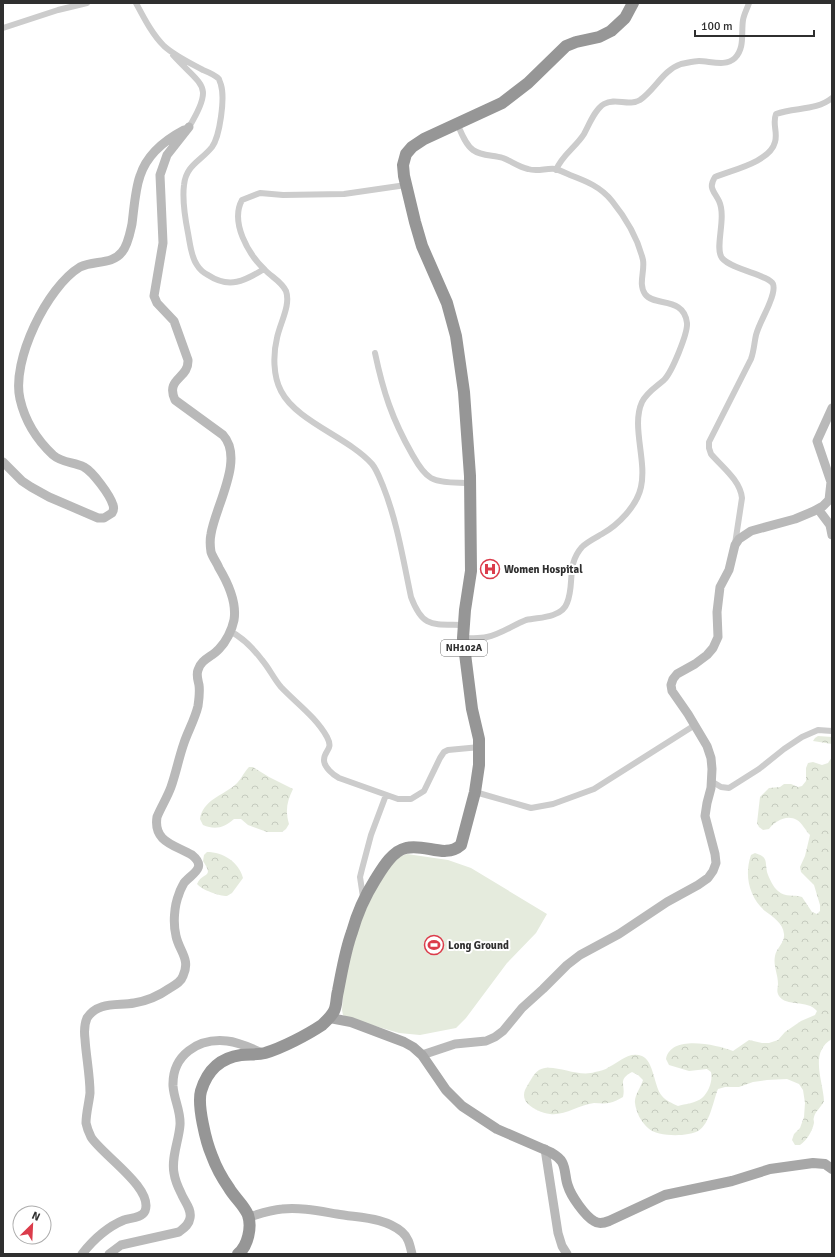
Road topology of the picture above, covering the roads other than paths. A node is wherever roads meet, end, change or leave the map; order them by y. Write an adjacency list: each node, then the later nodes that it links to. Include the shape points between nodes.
1 (87, 3): 5 (street)
2 (136, 3): 6 (street)
3 (633, 3): 8 (highway, NH102A, via 625,18 611,32 566,46 502,103)
4 (749, 3): 10 (street, via 743,22 742,44 734,59 725,63 699,61 680,65 634,102 615,101 604,104 583,135 562,158)
5 (3, 28)
6 (155, 36): 9 (street, via 203,86 202,104); 12 (street, via 178,56 219,79 221,86 217,138 208,151 191,166 184,185 185,216 196,265 215,279 228,283 244,280)
7 (832, 98): 19 (street, via 819,105 776,114 776,134 772,149 751,163 715,177 712,182 712,188 722,208 722,258 743,270 768,279 773,283 774,289 758,330 752,355 709,442 711,454 741,490)
8 (457, 123): 10 (street, via 467,145 479,154 503,158 526,169); 11 (highway, NH102A, via 424,139 406,154)
9 (189, 127): 15 (street, via 157,148 147,161 139,176 131,228 122,252 109,261 87,264 79,268 58,288 38,318 20,368 20,397 37,437 58,459 89,470 114,505 112,513 104,518 98,518 49,497 22,482); 21 (street, via 168,155 160,175 163,243 154,296 157,303 174,321 188,360 186,371 173,385 172,395 175,400 223,435 232,453 211,541 211,552 234,601 235,612)
10 (556, 170): 22 (street, via 592,184 612,200 627,223 641,254 644,268 642,284 646,296 682,310 687,326 673,366 642,402 638,425 643,465 641,490 622,517 604,533 584,545 578,553 572,570 567,603 562,610 553,615 525,621 486,638)
11 (406, 185): 12 (street, via 344,194 260,193 242,200 238,207 238,219 243,237); 16 (highway, NH102A, via 414,222 447,303 456,336 464,392)
12 (264, 269): 20 (street, via 284,286 288,296 276,338 276,374 280,389 288,402 302,414 372,465 393,514 412,597 422,618 433,623)
13 (376, 353): 16 (street, via 388,404 401,435 424,472 430,478 441,481)
14 (832, 408): 17 (street, via 817,441 831,482 829,500)
15 (3, 462)
16 (470, 483): 20 (highway, NH102A, via 471,571)
17 (818, 508): 18 (street, via 830,525); 19 (street, via 795,519 750,531)
18 (832, 535)
19 (735, 545): 23 (street, via 732,561 718,592 718,636 713,648 707,656 677,674 671,684 672,691)
20 (464, 625): 22 (highway, NH102A)
21 (230, 631): 28 (street, via 262,659 280,686 322,730 329,744 324,760 330,771 339,778); 36 (street, via 220,648 203,661 198,669 200,692 197,708 171,787 156,821 160,836 192,855 198,864 196,872 180,890 176,905 176,937 185,956 185,971 179,982 161,994 135,1003 98,1008 87,1019 84,1030 89,1080 87,1128 95,1142 138,1187 145,1200 145,1211 142,1215 115,1224 94,1240)
22 (463, 638): 25 (highway, NH102A)
23 (695, 725): 26 (street, via 711,758); 27 (street, via 594,789 553,804 531,808)
24 (832, 731): 26 (street, via 818,730 802,737 729,788)
25 (480, 748): 27 (highway, NH102A); 28 (street, via 444,752 421,794 406,800)
26 (711, 781): 32 (street, via 705,816 716,863 708,878 576,958 495,1037 486,1041 455,1044)
27 (475, 792): 29 (highway, NH102A, via 461,845 448,851 405,848 395,854 384,867)
28 (386, 795): 29 (street, via 371,835 360,877)
29 (364, 901): 30 (highway, NH102A, via 346,951 336,1004)
30 (330, 1018): 31 (highway, via 278,1048); 32 (main road, via 351,1022 404,1042)
31 (262, 1053): 35 (highway, via 239,1055 223,1061 208,1074 200,1094 203,1124 212,1155 220,1174); 37 (street, via 228,1041 215,1041 205,1042 180,1058 173,1077 180,1124 174,1172 191,1218 179,1232 127,1243)
32 (422, 1055): 33 (main road, via 442,1085 462,1106 498,1129)
33 (545, 1149): 34 (main road, via 561,1161 571,1193 585,1213 600,1224 664,1195 732,1181 770,1169 813,1163 825,1164); 40 (street, via 558,1233)
34 (832, 1169)
35 (249, 1217): 38 (highway, via 249,1233); 39 (street, via 267,1211 296,1209 376,1220 402,1232 407,1237)
36 (82, 1254)
37 (109, 1254)
38 (238, 1254)
39 (412, 1254)
40 (567, 1254)

